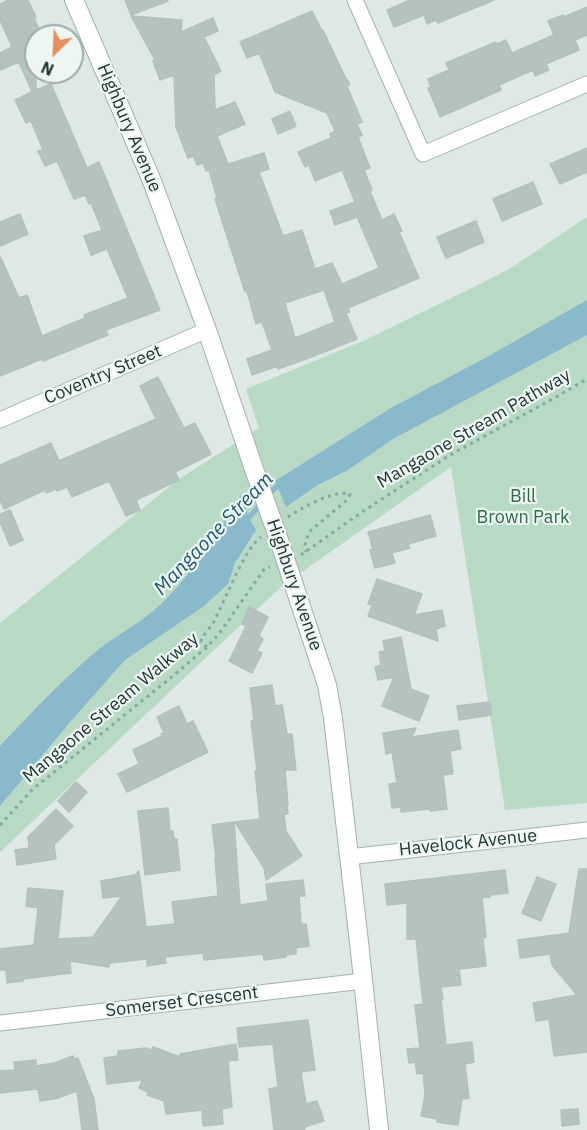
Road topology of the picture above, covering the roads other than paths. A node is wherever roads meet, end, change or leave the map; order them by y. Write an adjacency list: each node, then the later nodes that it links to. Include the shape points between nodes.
1 (74, 0): 4 (street, Highbury Avenue, via 152,181)
2 (355, 0): 3 (street, via 423,154)
3 (587, 84)
4 (207, 330): 5 (street, Coventry Street); 7 (street, Highbury Avenue, bridge, via 327,685)
5 (0, 420)
6 (587, 830): 7 (street, Havelock Avenue)
7 (349, 857): 8 (street, Highbury Avenue)
8 (363, 981): 9 (street, Somerset Crescent); 10 (street, Highbury Avenue)
9 (0, 1023)
10 (379, 1130)

